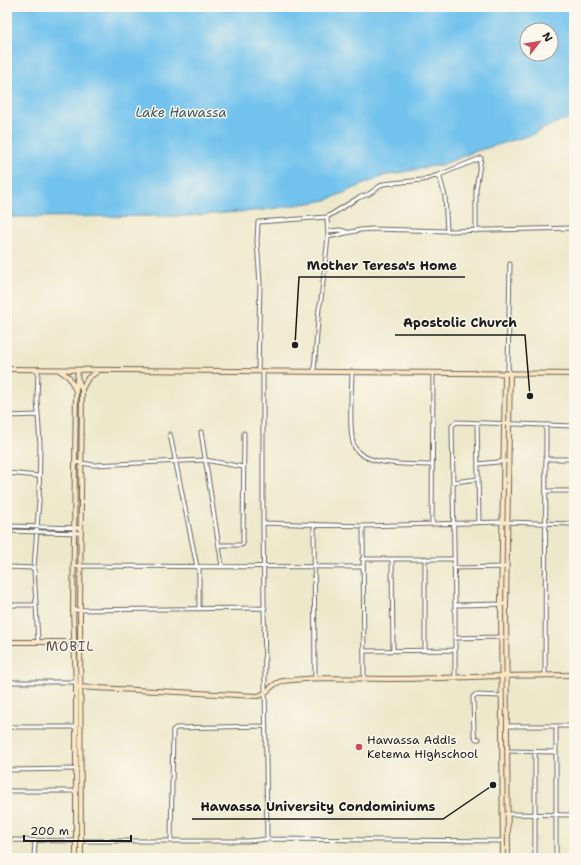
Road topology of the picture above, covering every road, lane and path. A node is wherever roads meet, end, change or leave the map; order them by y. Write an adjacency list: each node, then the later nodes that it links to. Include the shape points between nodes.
1 (439, 175): 2 (street, via 422,180 383,184); 5 (street, via 445,196); 6 (street, via 481,158 476,189)
2 (327, 217): 4 (street); 15 (street, via 258,222)
3 (574, 228): 6 (street)
4 (328, 231): 7 (street); 8 (street)
5 (447, 231): 6 (street); 7 (street, via 378,229)
6 (476, 231)
7 (347, 232): 8 (street)
8 (328, 237): 16 (street, via 318,308)
9 (510, 264): 19 (street)
10 (7, 369): 11 (main road)
11 (38, 369): 12 (main road); 26 (street)
12 (59, 370): 13 (main road); 22 (main road, via 71,380)
13 (78, 370): 14 (main road); 21 (main road)
14 (100, 370): 15 (main road); 23 (main road, via 88,378)
15 (261, 371): 16 (main road); 51 (street)
16 (314, 371): 17 (main road)
17 (352, 371): 18 (main road); 43 (street, via 351,429 357,450 374,460)
18 (433, 373): 19 (main road); 43 (street)
19 (507, 373): 20 (main road); 29 (main road)
20 (574, 374)
21 (78, 379): 22 (main road); 23 (main road)
22 (76, 390): 24 (main road)
23 (82, 390): 25 (main road)
24 (75, 405): 25 (main road); 40 (main road)
25 (82, 405): 41 (main road)
26 (38, 414): 27 (street); 46 (street)
27 (7, 416)
28 (477, 423): 29 (street); 42 (street); 48 (street, via 456,422 452,426)
29 (506, 423): 30 (street); 39 (main road)
30 (546, 425): 31 (street); 35 (street)
31 (574, 426)
32 (201, 432): 38 (street)
33 (244, 433): 44 (street)
34 (170, 434): 37 (street)
35 (546, 459): 36 (street); 49 (street)
36 (574, 459)
37 (176, 460): 38 (street); 41 (street, via 94,465); 77 (street)
38 (205, 460): 44 (street); 68 (street)
39 (505, 461): 42 (street); 52 (main road); 53 (main road)
40 (75, 462): 41 (street); 63 (main road)
41 (81, 462): 64 (main road)
42 (478, 464): 47 (street)
43 (432, 465): 57 (street)
44 (243, 467): 68 (street, via 243,544)
45 (7, 473): 46 (street)
46 (38, 476): 62 (street)
47 (478, 480): 48 (street); 55 (street)
48 (454, 482): 54 (street)
49 (546, 491): 50 (street); 58 (street)
50 (574, 491)
51 (263, 522): 56 (street); 78 (street)
52 (502, 522): 53 (street); 55 (street); 79 (main road)
53 (508, 522): 58 (street); 79 (main road)
54 (454, 523): 55 (street); 57 (street); 72 (street)
55 (479, 523)
56 (314, 524): 61 (street); 81 (street)
57 (432, 524): 61 (street)
58 (546, 524): 59 (street); 104 (street)
59 (574, 524)
60 (7, 526): 62 (street)
61 (363, 526): 70 (street)
62 (37, 527): 63 (street); 66 (street)
63 (75, 527): 64 (street); 67 (main road)
64 (81, 530): 67 (street); 74 (main road)
65 (7, 532): 66 (street)
66 (37, 532): 67 (street); 80 (street)
67 (75, 533): 73 (main road)
68 (219, 545): 75 (street)
69 (424, 558): 71 (street); 72 (street); 99 (street)
70 (362, 559): 71 (street); 82 (street)
71 (392, 559): 102 (street)
72 (454, 559): 83 (street)
73 (74, 566): 74 (street); 91 (main road)
74 (80, 566): 77 (street); 92 (main road)
75 (222, 566): 77 (street); 78 (street)
76 (7, 567): 80 (street)
77 (198, 567): 90 (street)
78 (263, 567): 81 (street); 89 (street)
79 (504, 567): 83 (street); 84 (main road); 85 (main road)
80 (34, 568): 87 (street)
81 (315, 568): 82 (street); 107 (street)
82 (362, 568): 101 (street)
83 (454, 568): 88 (street)
84 (501, 604): 85 (street); 88 (street); 93 (main road)
85 (506, 604): 93 (main road)
86 (7, 605): 87 (street)
87 (36, 605): 96 (street)
88 (455, 605): 94 (street)
89 (265, 608): 90 (street); 111 (street)
90 (200, 609): 92 (street)
91 (74, 610): 92 (street); 97 (main road)
92 (80, 610): 98 (main road)
93 (504, 637): 94 (street); 103 (main road)
94 (455, 638): 100 (street)
95 (7, 642): 96 (main road)
96 (38, 642): 97 (main road)
97 (74, 642): 98 (main road); 110 (main road)
98 (80, 642): 110 (main road)
99 (425, 650): 100 (street); 102 (street)
100 (455, 650): 106 (street)
101 (364, 651): 102 (street); 108 (street)
102 (393, 651)
103 (504, 675): 104 (main road); 106 (main road); 112 (main road); 115 (main road)
104 (545, 675): 105 (main road)
105 (574, 675)
106 (455, 678): 108 (main road)
107 (315, 679): 108 (main road); 111 (main road, via 281,681 271,686)
108 (364, 679)
109 (7, 682): 110 (street)
110 (77, 686): 111 (main road, via 258,696); 118 (main road)
111 (265, 694): 114 (street)
112 (502, 696): 119 (street, via 473,697 474,733); 141 (main road)
113 (7, 726): 118 (street)
114 (266, 726): 135 (street); 140 (street, via 173,730)
115 (508, 726): 116 (street); 120 (main road)
116 (556, 726): 117 (street); 122 (street)
117 (574, 726)
118 (78, 727): 123 (main road); 124 (main road)
119 (479, 739)
120 (508, 751): 121 (street); 132 (main road)
121 (535, 752): 122 (street); 131 (street)
122 (556, 752): 133 (street)
123 (76, 769): 124 (street); 125 (street); 128 (main road)
124 (81, 769): 126 (main road)
125 (7, 770)
126 (81, 790): 128 (street); 130 (main road)
127 (7, 791): 128 (street)
128 (76, 791): 129 (main road)
129 (76, 798): 130 (street); 138 (main road)
130 (81, 798): 139 (main road)
131 (534, 813): 132 (street); 133 (street); 147 (street)
132 (506, 814): 146 (main road)
133 (556, 814): 134 (street); 148 (street)
134 (574, 815)
135 (267, 839): 140 (street); 141 (street)
136 (7, 840): 137 (street)
137 (35, 841): 138 (street); 142 (street)
138 (76, 841): 139 (main road); 143 (main road)
139 (81, 841): 140 (street); 144 (main road)
140 (171, 841)
141 (503, 841): 145 (main road)
142 (34, 858)
143 (76, 858)
144 (81, 858)
145 (503, 858)
146 (508, 858)
147 (536, 858)
148 (556, 858)

